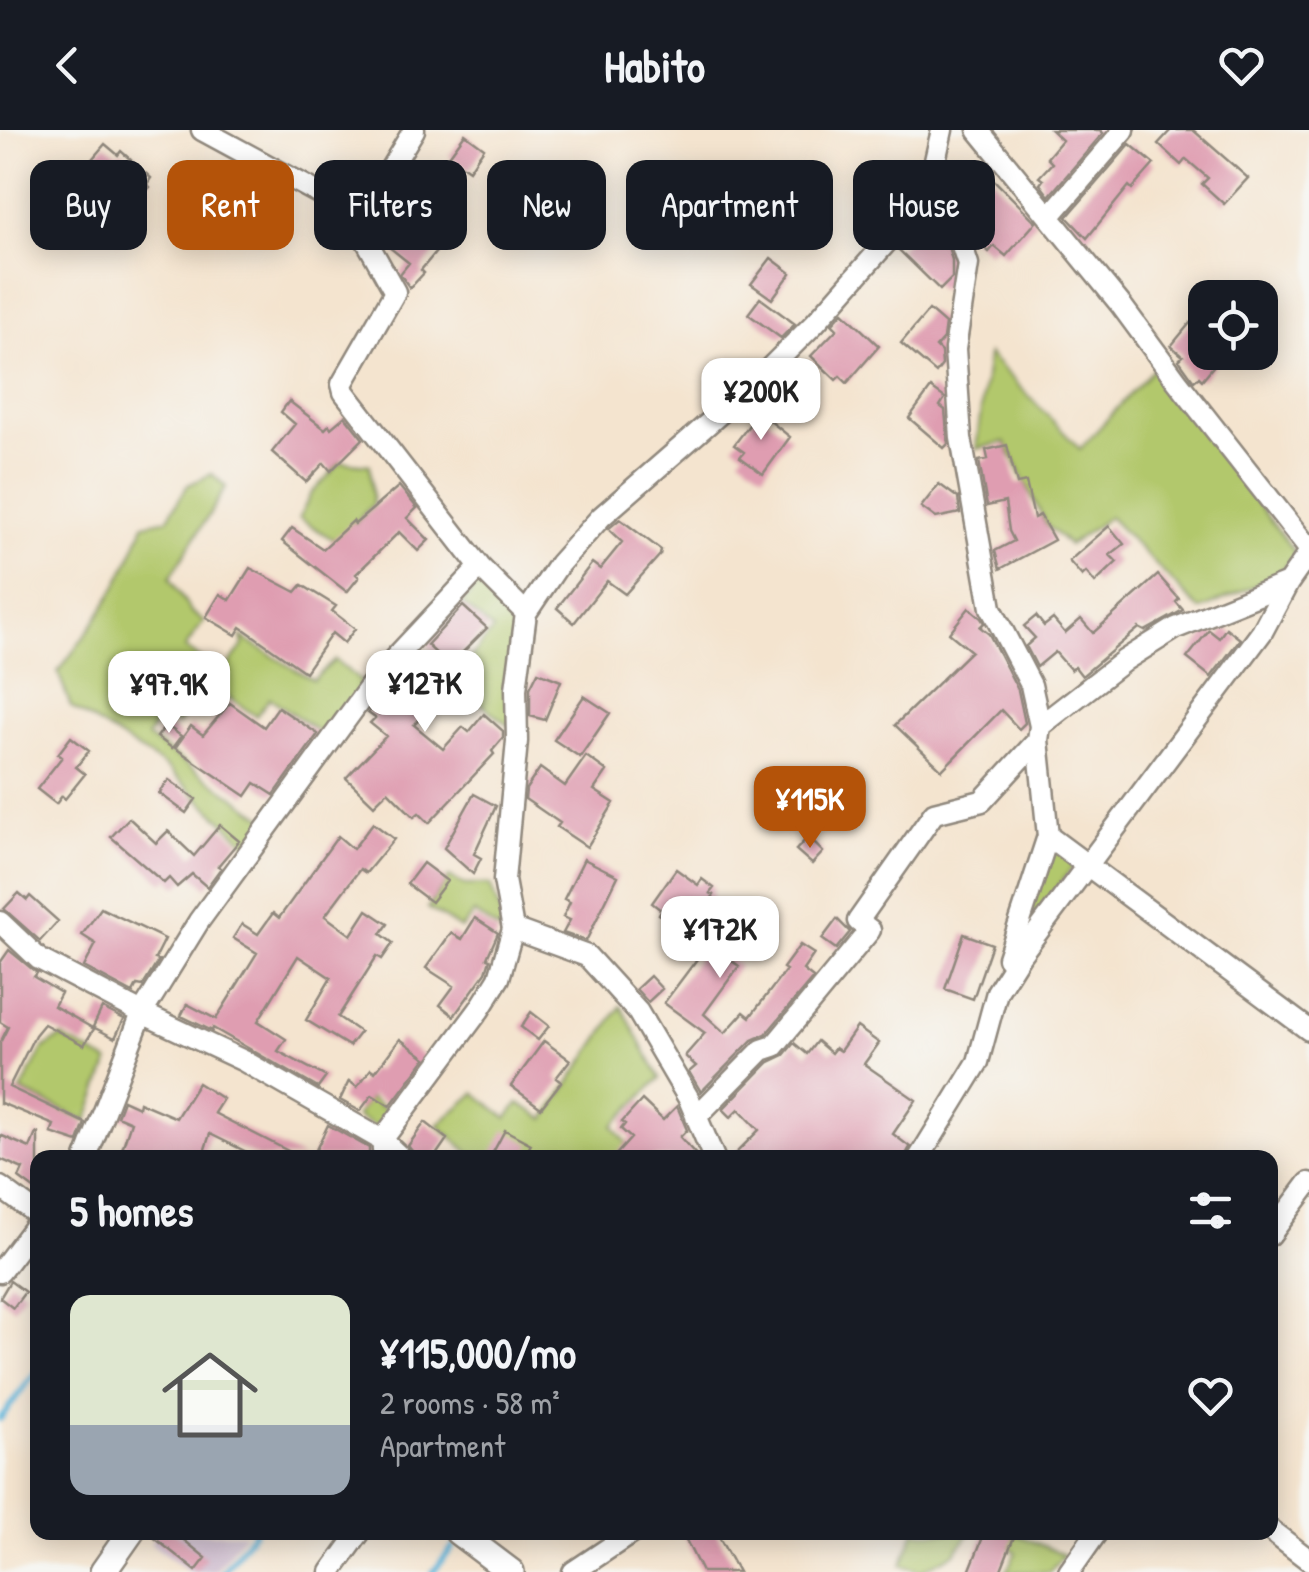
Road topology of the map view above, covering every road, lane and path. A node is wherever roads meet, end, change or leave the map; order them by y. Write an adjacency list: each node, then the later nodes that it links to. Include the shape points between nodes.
1 (202, 130): 8 (street)
2 (414, 130): 6 (street)
3 (942, 130): 7 (street)
4 (978, 130): 9 (street)
5 (1124, 130): 9 (street)
6 (396, 160)
7 (935, 160)
8 (314, 191)
9 (1048, 218): 13 (street)
10 (372, 250): 14 (street, via 395,292 342,384 344,392)
11 (879, 250): 16 (street, via 768,370 601,518)
12 (963, 250): 17 (street, via 968,264 955,349 962,438 991,608 1031,685)
13 (1308, 546): 15 (street)
14 (480, 567): 16 (street); 23 (street, via 377,677 199,921)
15 (1288, 582): 17 (street, via 1176,628 1125,660); 19 (street, via 1262,632)
16 (526, 612): 21 (street, via 504,880)
17 (1039, 733): 18 (street); 25 (street, via 982,801 934,814 858,921 870,930 774,1046 762,1050)
18 (1048, 836): 19 (street); 22 (street)
19 (1085, 864): 22 (street); 24 (street)
20 (0, 922): 23 (street, via 40,958)
21 (513, 929): 25 (street, via 587,956 638,1012); 26 (street, via 499,978)
22 (998, 992): 29 (street, via 978,1062)
23 (142, 1013): 26 (street, via 244,1061); 27 (street)
24 (1309, 1030)
25 (696, 1117): 28 (street)
26 (383, 1149)
27 (89, 1150)
28 (710, 1150)
29 (925, 1150)
30 (1309, 1182): 33 (street)
31 (0, 1188): 32 (street)
32 (30, 1212)
33 (1278, 1224)
34 (30, 1229): 35 (street)
35 (0, 1272)
36 (1278, 1536): 42 (street)
37 (125, 1540): 43 (main road)
38 (354, 1540): 44 (street)
39 (469, 1540): 45 (main road)
40 (621, 1540): 46 (street)
41 (1091, 1540): 47 (street)
42 (1309, 1560)
43 (103, 1572)
44 (331, 1572)
45 (511, 1572)
46 (574, 1572)
47 (1069, 1572)

